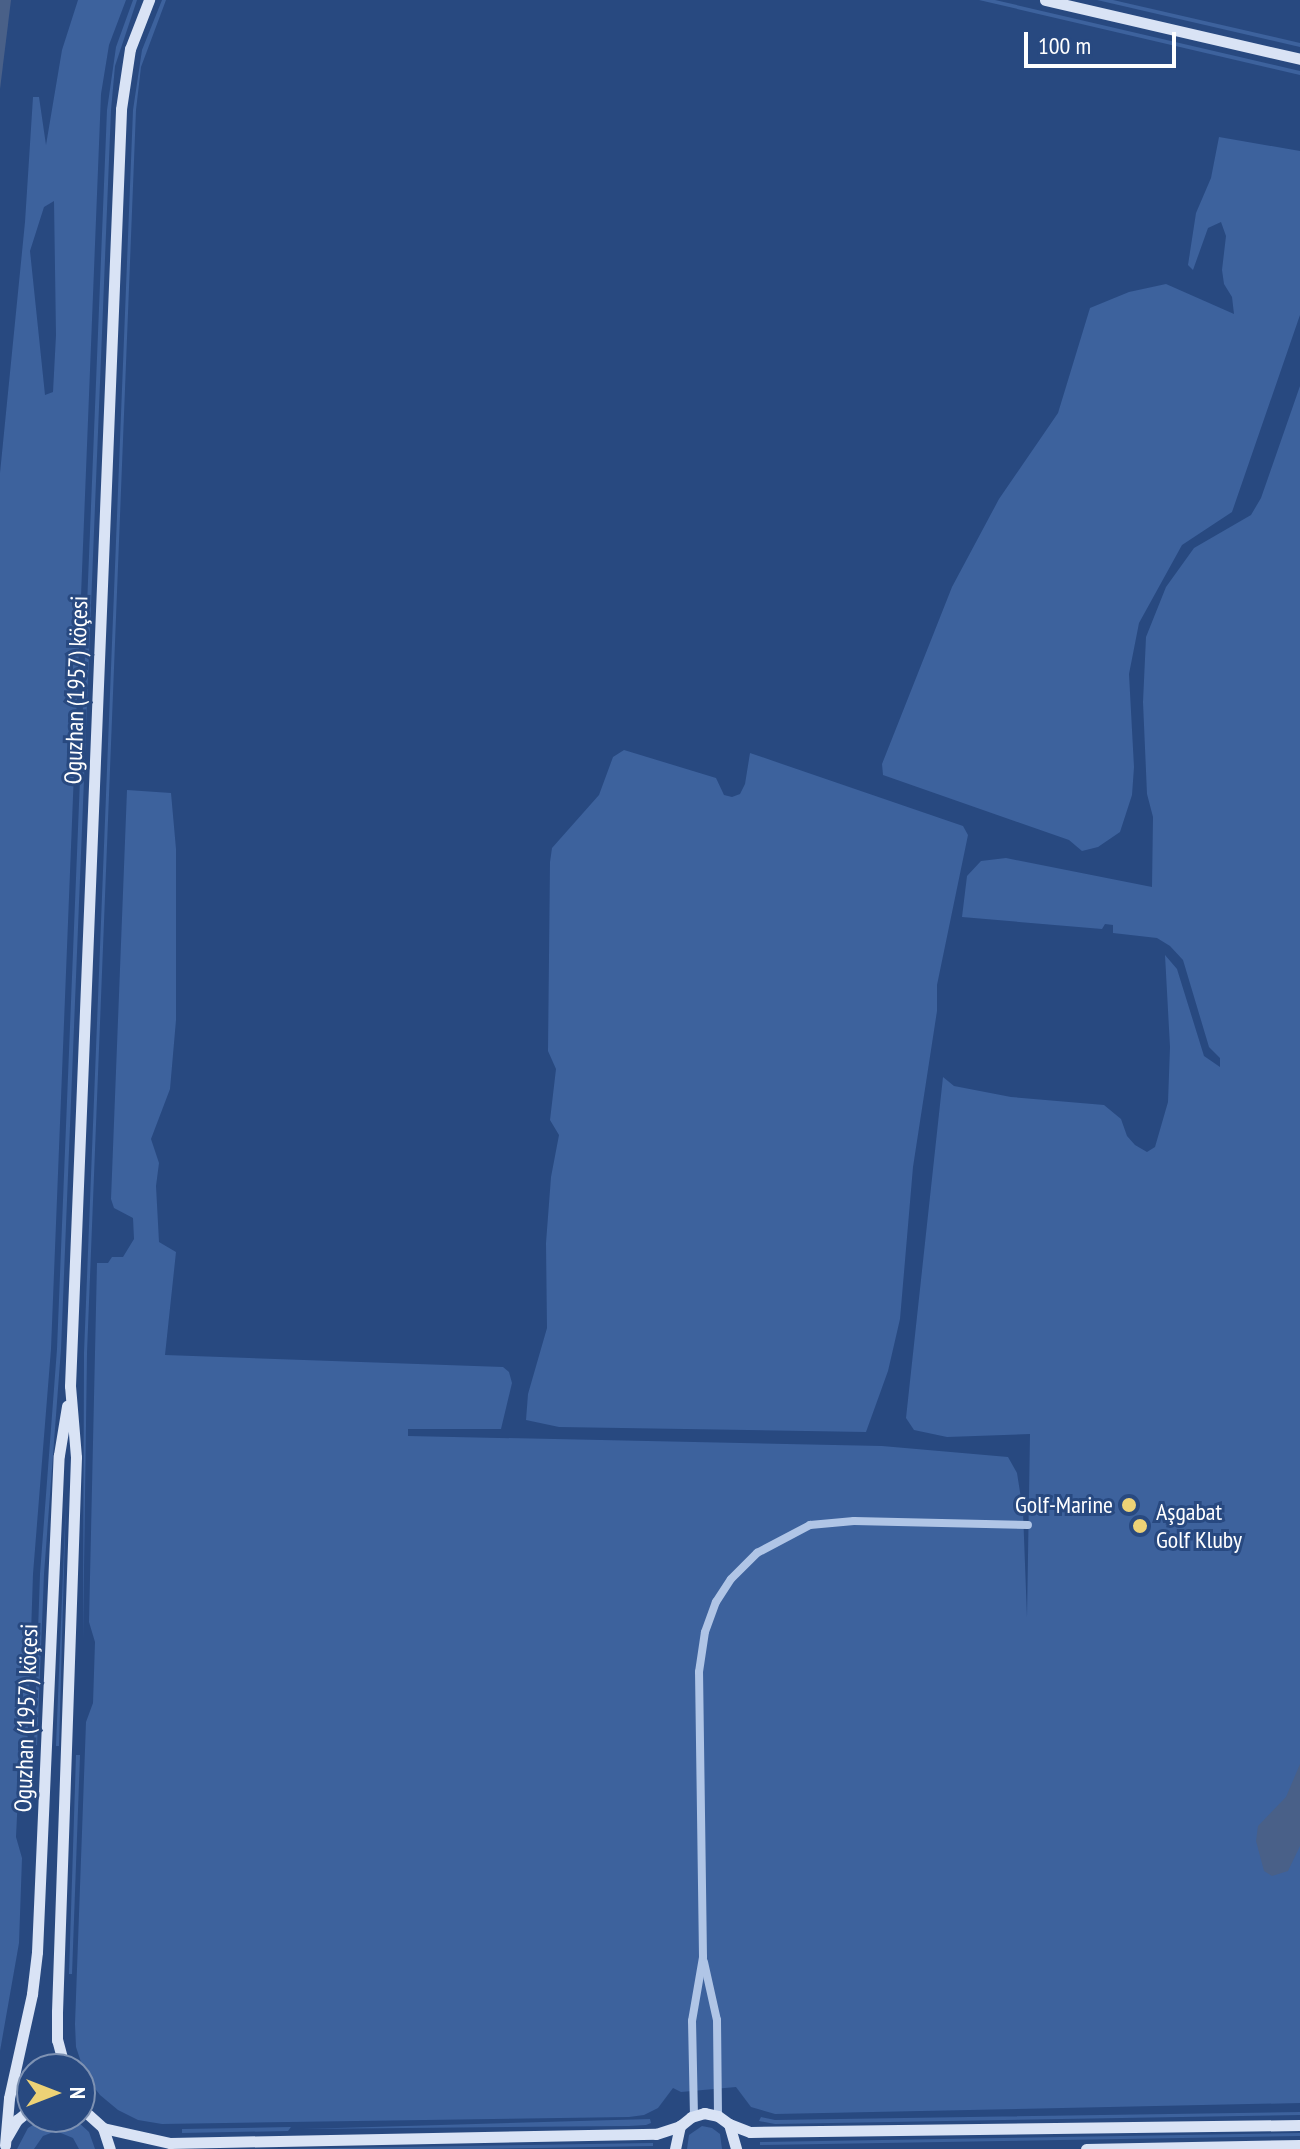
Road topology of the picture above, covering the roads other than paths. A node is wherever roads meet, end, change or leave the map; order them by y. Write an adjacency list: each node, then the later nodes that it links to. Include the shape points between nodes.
1 (149, 0): 4 (main road, Oguzhan (1957) köçesi, via 130,49 121,109)
2 (1045, 0): 3 (main road)
3 (1300, 59)
4 (70, 1386): 7 (main road, Oguzhan (1957) köçesi, via 76,1457 57,2012); 17 (main road, Oguzhan (1957) köçesi, via 59,1455 37,1952)
5 (1028, 1525): 6 (street, via 822,1523 768,1545 731,1579 709,1619 700,1657)
6 (703, 1957): 8 (street, via 692,2021); 9 (street, via 717,2020)
7 (60, 2053)
8 (694, 2116): 9 (main road); 14 (main road)
9 (718, 2116): 12 (main road)
10 (96, 2121): 15 (main road)
11 (16, 2122): 17 (main road, Oguzhan (1957) köçesi)
12 (729, 2124): 13 (main road, via 750,2132); 20 (main road)
13 (1300, 2125)
14 (680, 2126): 15 (main road, via 656,2134 170,2143); 19 (main road)
15 (103, 2128): 18 (main road)
16 (1300, 2145): 21 (main road)
17 (5, 2147)
18 (110, 2149)
19 (675, 2149)
20 (736, 2149)
21 (1086, 2149)

